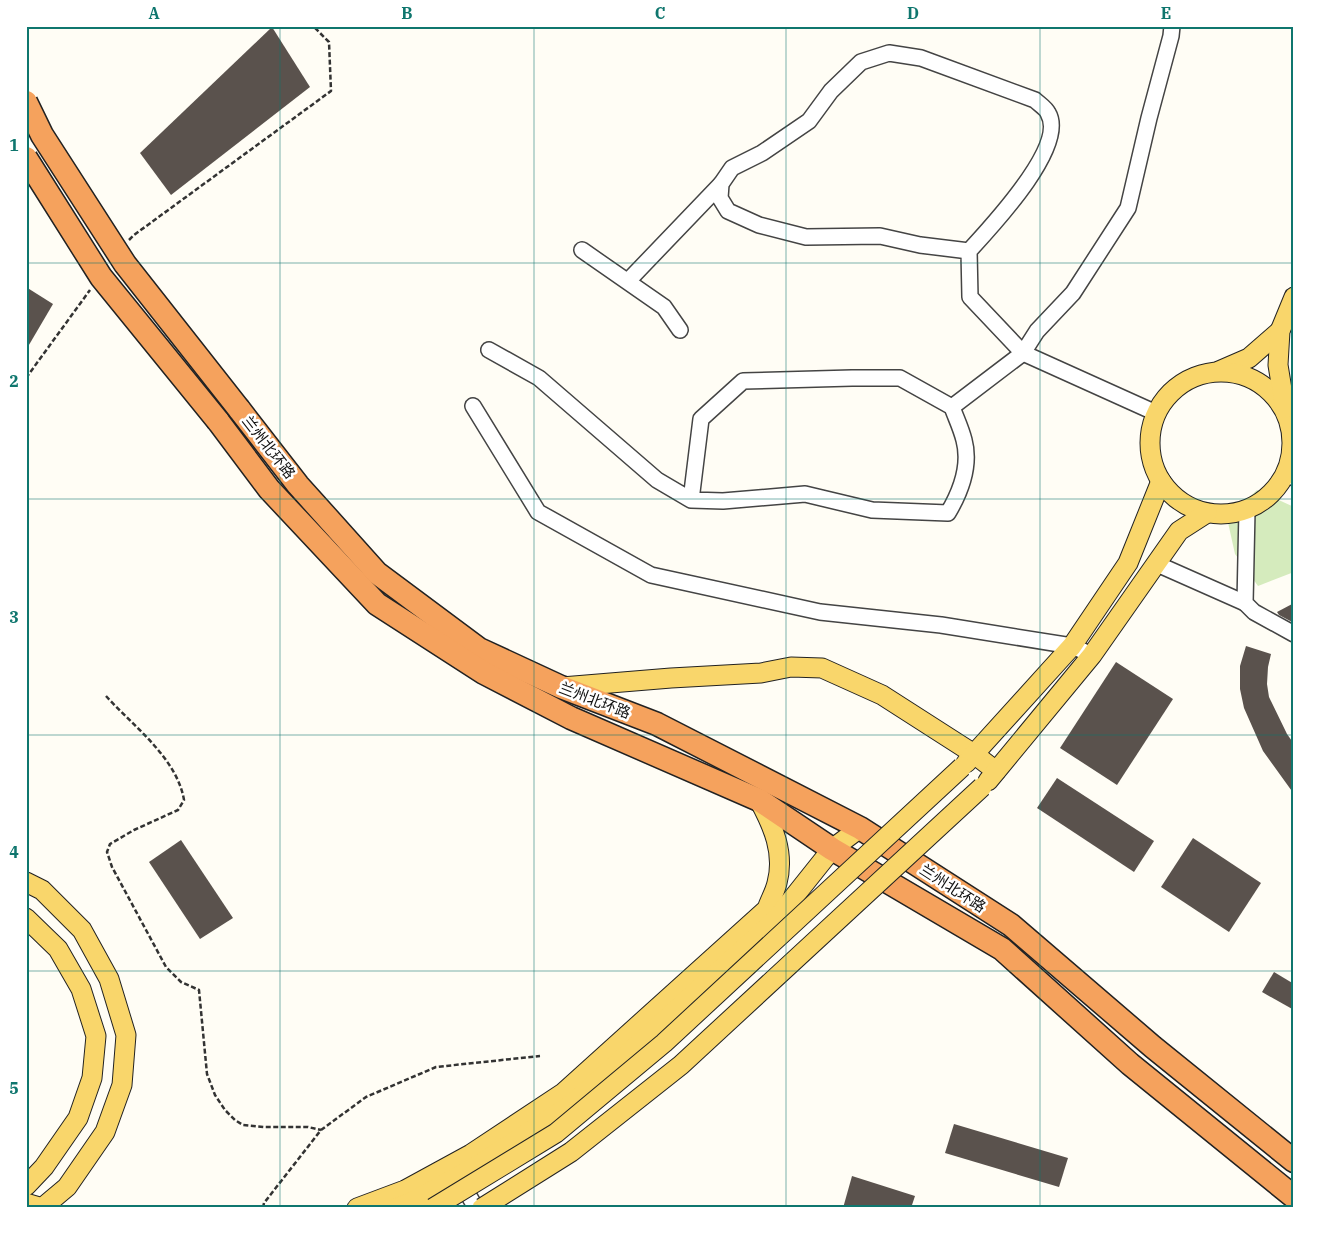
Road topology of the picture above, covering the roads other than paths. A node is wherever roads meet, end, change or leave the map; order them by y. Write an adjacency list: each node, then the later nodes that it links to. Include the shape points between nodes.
1 (1172, 26): 12 (street, via 1128,208 1073,293 1037,331)
2 (26, 102): 29 (highway, 兰州北环路, bridge, via 42,135 125,264 298,485 377,573 479,649)
3 (26, 158): 32 (highway, 兰州北环路, bridge, via 101,277 269,489 377,604 484,673 553,709)
4 (721, 184): 6 (street, via 720,198 728,211 759,225 806,237 880,236); 6 (street, via 732,168 762,153 809,121 831,92 861,62 889,53 921,58 1035,100 1049,114 1051,130 1043,156 1011,204); 7 (street)
5 (582, 250): 7 (street)
6 (969, 251): 12 (street, via 970,297)
7 (628, 281): 9 (street, via 664,306)
8 (1294, 297): 10 (main road)
9 (680, 330)
10 (1280, 331): 13 (main road, via 1248,358); 16 (main road, via 1278,365)
11 (489, 350): 21 (street, via 538,378 657,480)
12 (1023, 353): 15 (street); 17 (street)
13 (1216, 372): 16 (main road, via 1237,373 1257,381); 17 (main road, via 1180,384)
14 (473, 406): 27 (street, via 538,512 651,575 820,612 941,625)
15 (952, 406): 21 (street, via 900,378 743,380 702,419); 21 (street, via 964,441 966,466 960,491 948,513 872,510 805,494 723,501)
16 (1286, 411): 18 (main road, via 1292,431)
17 (1156, 413): 20 (main road, via 1150,448 1153,465)
18 (1293, 453): 19 (main road)
19 (1290, 476): 22 (main road, via 1270,496)
20 (1161, 481): 23 (main road, via 1181,502); 27 (main road, via 1128,563)
21 (691, 500)
22 (1247, 510): 23 (main road); 25 (street)
23 (1207, 513): 24 (main road, via 1180,531)
24 (1156, 564): 25 (street); 28 (main road)
25 (1244, 603): 26 (street)
26 (1294, 634)
27 (1072, 646): 28 (street); 30 (main road)
28 (1092, 655): 31 (main road)
29 (561, 687): 30 (main road, via 761,673 791,667 822,668 882,695); 33 (highway, 兰州北环路, via 657,724)
30 (968, 761): 31 (main road); 45 (main road, bridge, via 664,1043 556,1133)
31 (996, 771): 47 (main road, bridge, via 982,788 682,1065 571,1152)
32 (758, 800): 34 (highway, 兰州北环路); 43 (main road, via 772,826 780,853 778,882 767,909 564,1093 471,1154 405,1190)
33 (860, 828): 34 (main road); 37 (highway, 兰州北环路, via 1011,925 1153,1047)
34 (832, 849): 38 (main road, via 777,918 572,1104); 40 (highway, 兰州北环路, via 1002,949 1130,1064)
35 (26, 882): 42 (main road, via 42,890 82,930 109,979 126,1035 122,1084 105,1132 67,1187)
36 (26, 918): 39 (main road, via 58,948 80,989 96,1036 92,1078 78,1118 44,1167)
37 (1294, 1161)
38 (457, 1176): 44 (main road); 46 (street)
39 (26, 1186)
40 (1294, 1197)
41 (26, 1203): 42 (main road)
42 (42, 1208)
43 (357, 1208)
44 (396, 1208)
45 (433, 1208)
46 (476, 1208)
47 (482, 1208)

